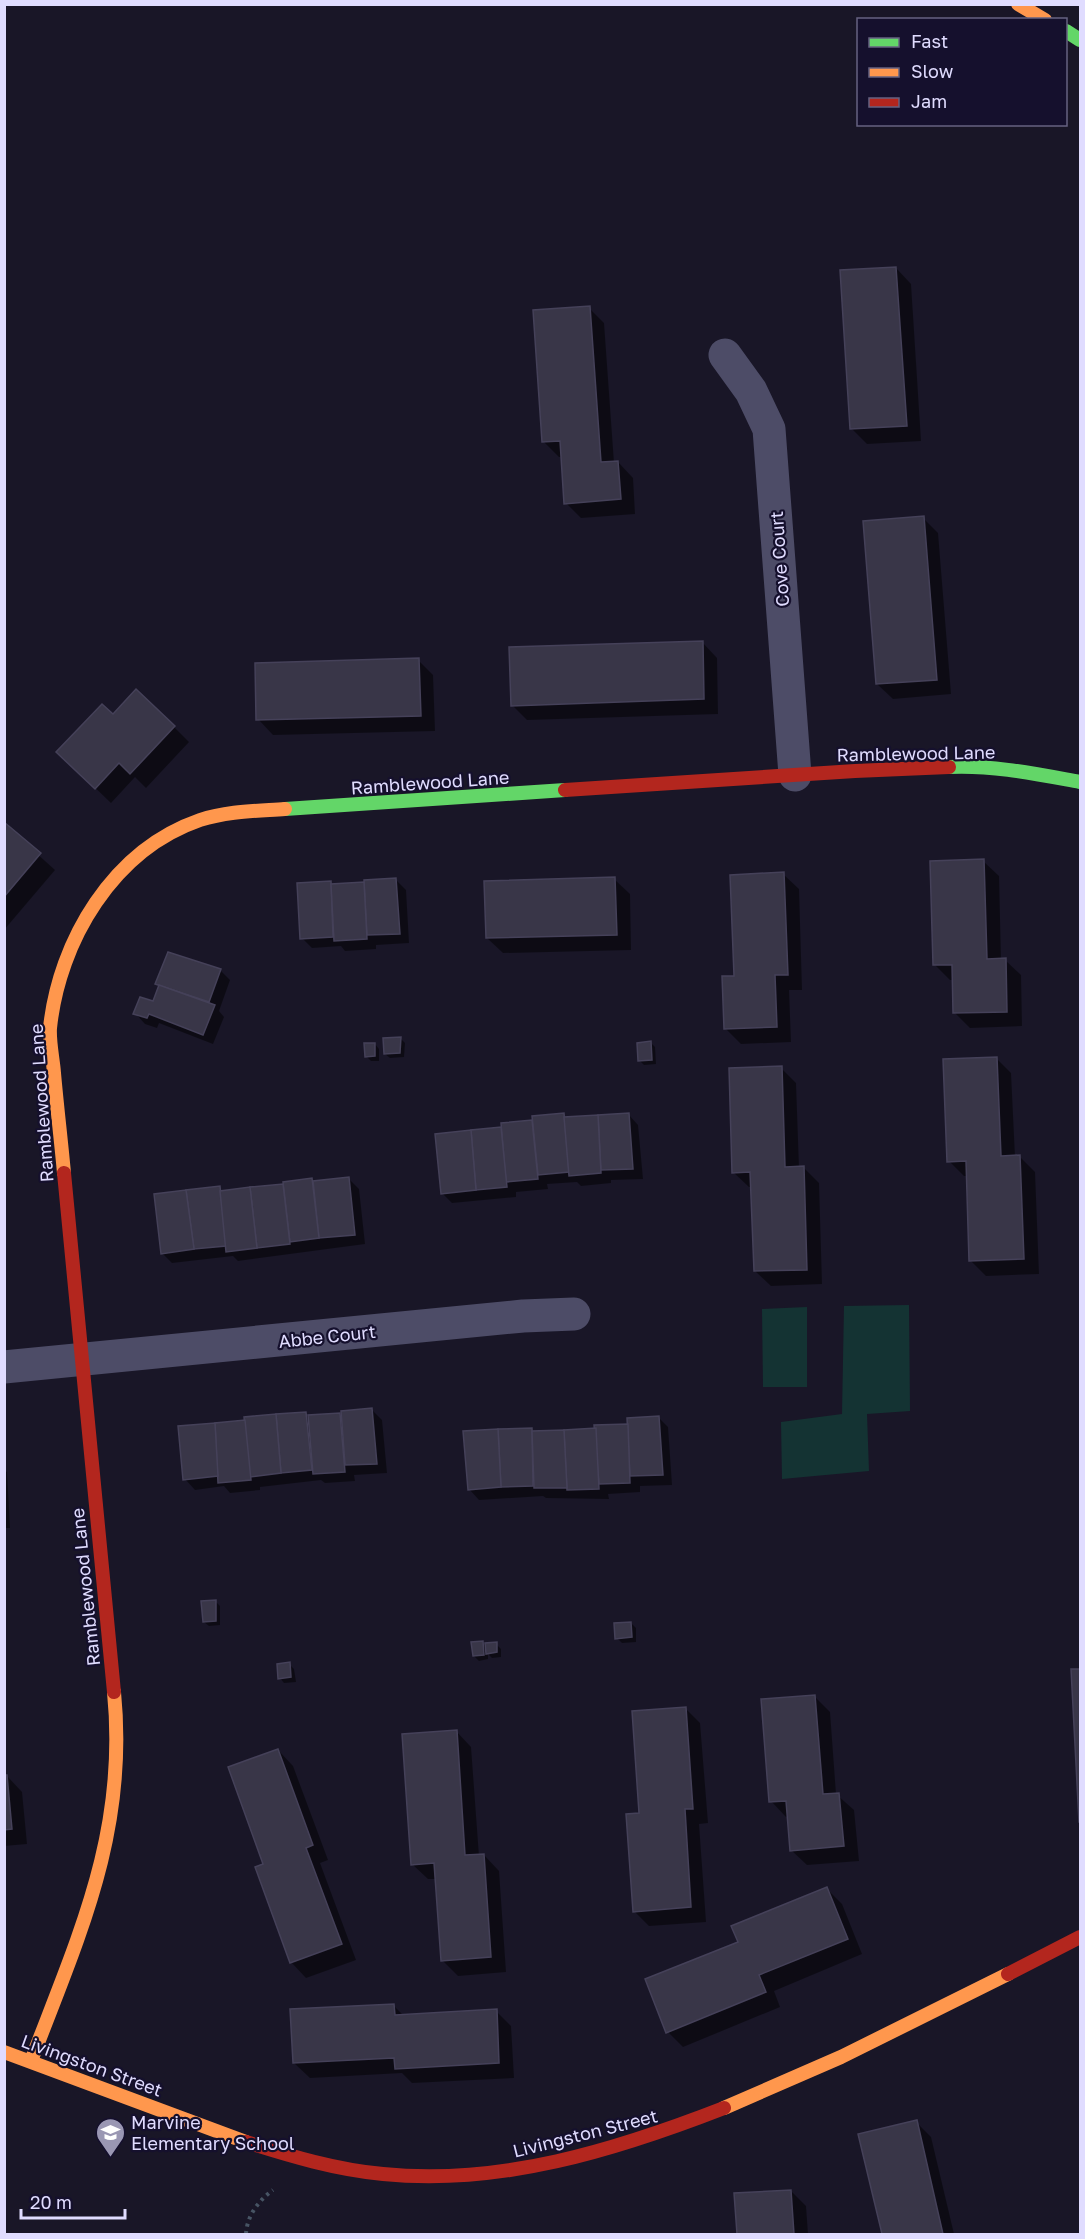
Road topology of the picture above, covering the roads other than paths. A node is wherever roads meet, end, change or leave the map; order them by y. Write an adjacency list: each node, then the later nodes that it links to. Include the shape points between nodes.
1 (1018, 4): 2 (street)
2 (1042, 18)
3 (725, 356): 4 (street, Cove Court, via 751,391 769,429)
4 (795, 775): 5 (street, Ramblewood Lane, via 978,766); 7 (street, Ramblewood Lane, via 226,813 176,831 136,858 105,892 77,935 65,962 50,1030)
5 (1080, 782)
6 (574, 1314): 7 (street, Abbe Court)
7 (81, 1360): 8 (street, Abbe Court); 11 (street, Ramblewood Lane, via 116,1710 115,1770 108,1838 90,1907)
8 (4, 1367)
9 (1080, 1937): 11 (street, Livingston Street, via 822,2066 685,2125 614,2148 500,2172 398,2176 300,2158 242,2141)
10 (4, 2052): 11 (street, Livingston Street)
11 (31, 2061)

